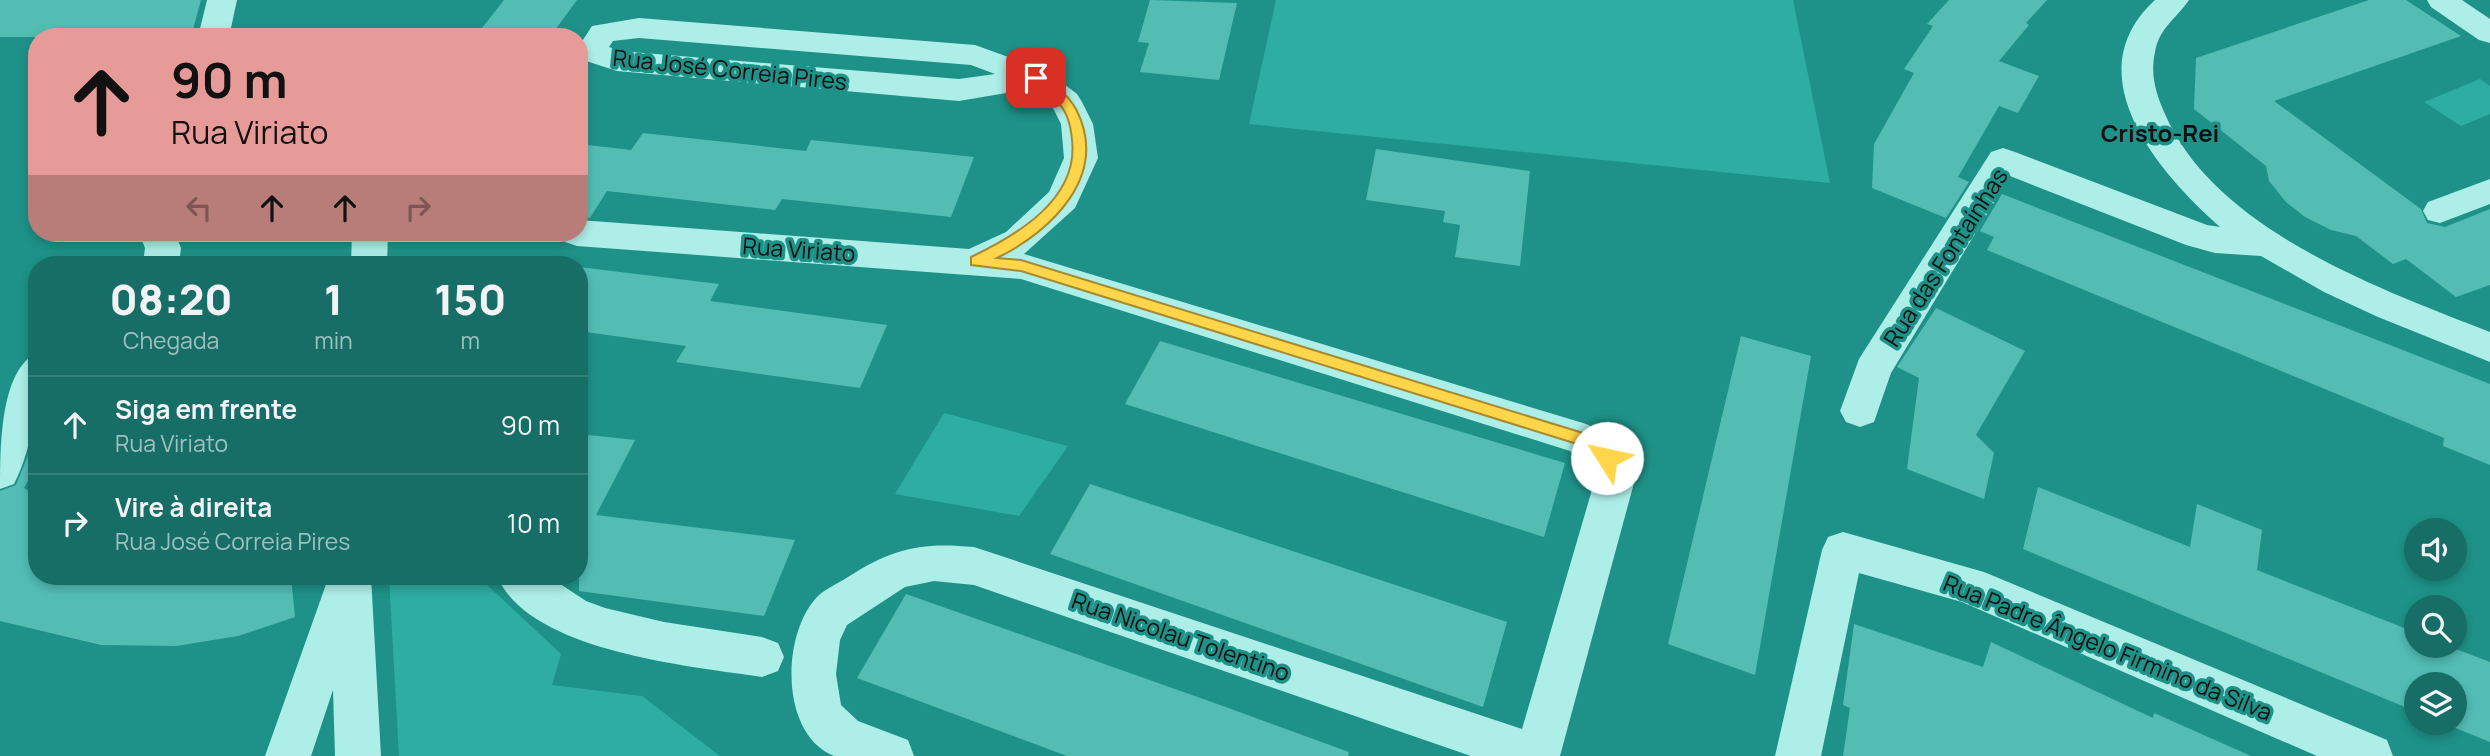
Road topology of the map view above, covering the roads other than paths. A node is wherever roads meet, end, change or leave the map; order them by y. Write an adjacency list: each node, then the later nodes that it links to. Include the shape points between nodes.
1 (222, 0): 4 (street)
2 (2174, 0): 10 (street, via 2143,35 2137,79 2143,104 2155,130 2189,177)
3 (2442, 0): 5 (street)
4 (216, 28)
5 (2490, 33)
6 (1036, 78): 6 (street, Rua José Correia Pires, via 975,55 639,27 603,33 591,52 617,61 960,90); 11 (street, Rua José Correia Pires, via 1066,102 1077,124 1081,158 1063,199 1018,241)
7 (2490, 191): 8 (street)
8 (2440, 211)
9 (588, 234): 11 (street, Rua Viriato)
10 (2266, 243): 12 (street, via 2400,313); 14 (street, Rua das Fontaínhas, via 2199,236 2003,160 1873,370)
11 (976, 261): 23 (street, Rua Viriato, via 1021,266 1583,439 1607,458 1615,473 1614,483)
12 (2490, 347)
13 (28, 380): 15 (street)
14 (1860, 411)
15 (0, 472)
16 (348, 585): 20 (street)
17 (351, 585): 21 (street)
18 (527, 585): 19 (street, via 555,609 609,632)
19 (762, 657)
20 (288, 756)
21 (358, 756)
22 (891, 756): 23 (street, Rua Nicolau Tolentino, via 842,737 820,716 813,674 818,638 832,611 895,569 934,562 974,566)
23 (1537, 756)
24 (1798, 756): 25 (street, Rua Padre Ângelo Firmino da Silva, via 1843,550 1969,585)
25 (2370, 756)

